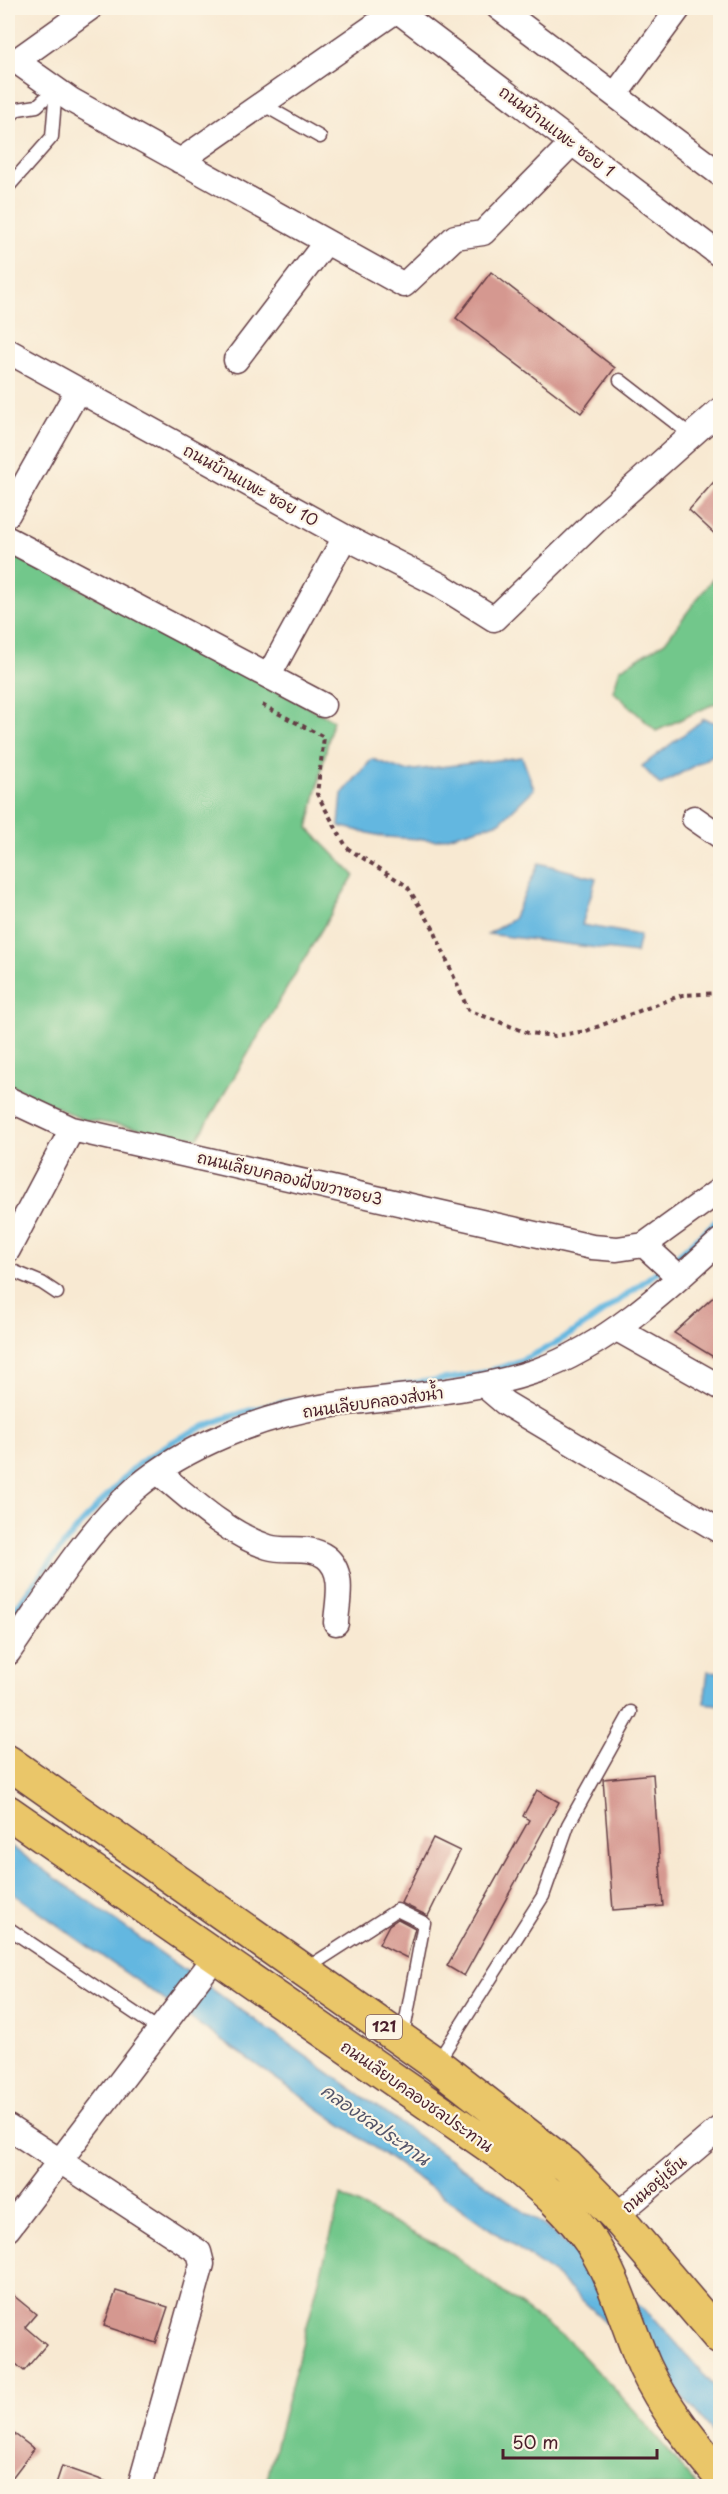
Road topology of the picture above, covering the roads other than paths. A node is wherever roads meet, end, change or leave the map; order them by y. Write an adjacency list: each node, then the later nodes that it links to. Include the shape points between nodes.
1 (90, 8): 6 (street)
2 (499, 8): 5 (street)
3 (679, 8): 8 (street)
4 (395, 9): 9 (street); 12 (street, ถนนบ้านแพะ ซอย 1)
5 (524, 15): 8 (street)
6 (12, 63): 7 (street)
7 (56, 88): 10 (lane, via 37,106 18,109); 13 (street); 15 (lane, via 51,137)
8 (615, 95): 14 (street)
9 (262, 104): 11 (lane); 13 (street)
10 (8, 118)
11 (320, 137)
12 (572, 143): 16 (street, via 483,233 455,237 404,285); 17 (street, ถนนบ้านแพะ ซอย 1)
13 (180, 161): 16 (street)
14 (718, 166)
15 (8, 187)
16 (326, 242): 19 (street)
17 (720, 255)
18 (8, 351): 21 (street, ถนนบ้านแพะ ซอย 10)
19 (236, 360)
20 (620, 380): 23 (lane)
21 (78, 390): 24 (street); 25 (street, ถนนบ้านแพะ ซอย 10)
22 (720, 410): 23 (street)
23 (691, 435): 25 (street, ถนนบ้านแพะ ซอย 10, via 494,619 440,585)
24 (8, 514)
25 (345, 537): 27 (street)
26 (8, 539): 27 (street)
27 (268, 675): 28 (street)
28 (323, 705)
29 (694, 818): 30 (street)
30 (720, 836)
31 (8, 1099): 32 (street, ถนนเลียบคลองฝั่งขวาซอย3)
32 (72, 1129): 34 (street, ถนนเลียบคลองฝั่งขวาซอย3, via 592,1246 617,1249); 36 (street)
33 (720, 1190): 34 (street)
34 (644, 1245): 38 (street)
35 (718, 1247): 38 (street, ถนนเลียบคลองส่งน้ำ)
36 (8, 1250)
37 (8, 1269): 39 (lane)
38 (679, 1277): 40 (street, ถนนเลียบคลองส่งน้ำ)
39 (57, 1293)
40 (617, 1329): 41 (street, ถนนเลียบคลองส่งน้ำ, via 538,1371); 42 (street)
41 (485, 1386): 43 (street, ถนนเลียบคลองส่งน้ำ, via 324,1406 258,1423 202,1446); 44 (street, via 505,1402)
42 (720, 1388)
43 (158, 1472): 45 (street, via 229,1529 269,1548 310,1550 326,1557 340,1586); 46 (street, ถนนเลียบคลองส่งน้ำ, via 136,1488 85,1543)
44 (719, 1529)
45 (336, 1623)
46 (8, 1653)
47 (632, 1712): 55 (lane, via 568,1825 543,1896)
48 (8, 1762): 52 (main road, ถนนเลียบคลองชลประทาน / 121)
49 (8, 1812): 51 (main road, ถนนเลียบคลองชลประทาน / 121)
50 (8, 1928): 53 (lane)
51 (216, 1956): 53 (street); 62 (main road, ถนนเลียบคลองชลประทาน / 121, via 504,2156 545,2190 590,2242 662,2400)
52 (303, 1970): 54 (main road, ถนนเลียบคลองชลประทาน / 121); 54 (lane, via 397,1910 424,1923)
53 (160, 2030): 58 (street)
54 (402, 2040): 55 (main road, ถนนเลียบคลองชลประทาน / 121)
55 (436, 2064): 59 (main road, ถนนเลียบคลองชลประทาน / 121, via 567,2166)
56 (8, 2127): 58 (street)
57 (720, 2128): 59 (street, ถนนอยู่เย็น)
58 (61, 2161): 60 (street); 63 (street, via 199,2252 202,2264)
59 (616, 2216): 61 (main road, ถนนเลียบคลองชลประทาน / 121)
60 (8, 2229)
61 (720, 2338)
62 (720, 2476)
63 (140, 2487)

